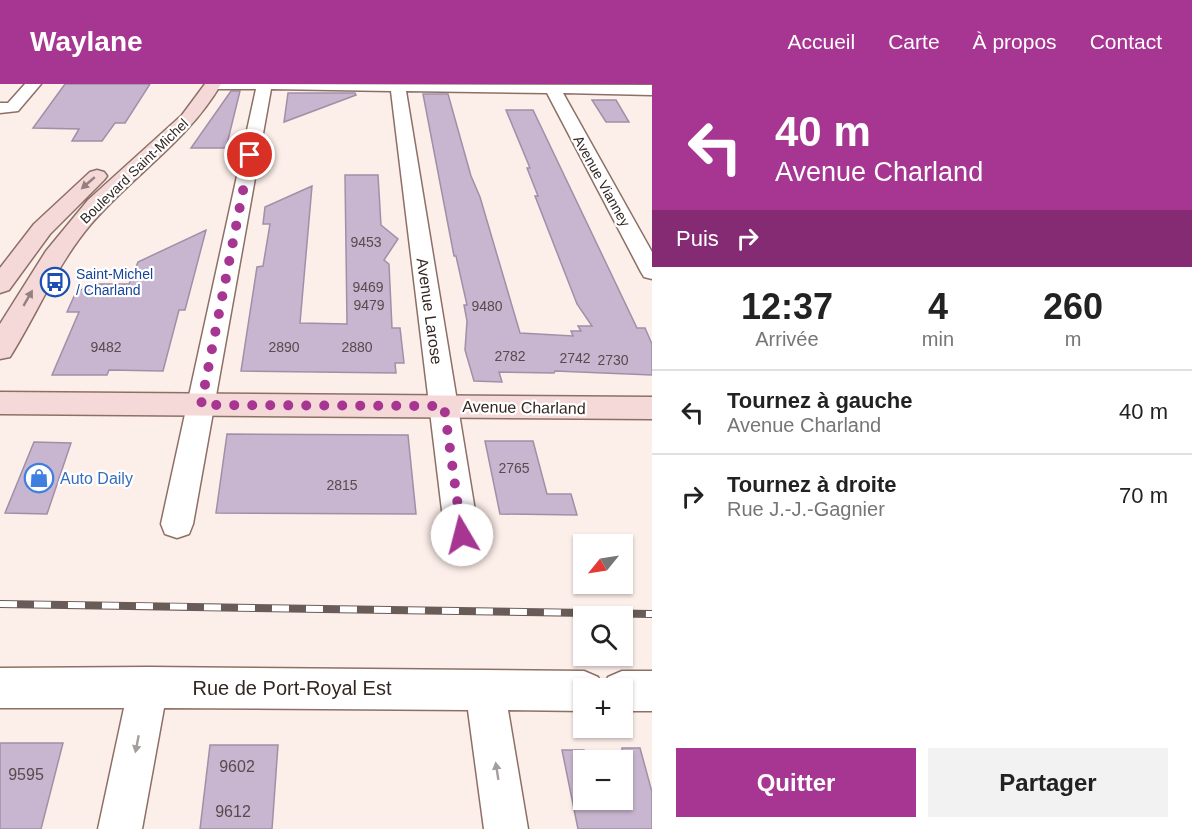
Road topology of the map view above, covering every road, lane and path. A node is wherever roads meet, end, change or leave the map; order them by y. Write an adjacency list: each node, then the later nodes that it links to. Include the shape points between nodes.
1 (33, 84): 8 (street)
2 (189, 84): 10 (main road, Boulevard Saint-Michel, one-way to 10, via 153,129 59,210)
3 (213, 84): 4 (street); 11 (main road, Boulevard Saint-Michel, one-way to 3, via 38,280 69,235 177,132)
4 (264, 86): 5 (street); 13 (street)
5 (398, 87): 6 (street); 14 (street, Avenue Larose)
6 (553, 89): 7 (street); 9 (street, Avenue Vianney)
7 (652, 90)
8 (6, 108)
9 (652, 272)
10 (0, 285)
11 (0, 350)
12 (0, 403): 13 (main road, Avenue Charland)
13 (201, 405): 14 (main road, Avenue Charland); 16 (street)
14 (444, 406): 15 (main road, Avenue Charland); 17 (street, Avenue Larose)
15 (652, 408)
16 (177, 524)
17 (462, 535)
18 (148, 687): 19 (street, Rue de Port-Royal Est); 20 (street, Rue de Port-Royal Est); 24 (street, one-way to 24)
19 (0, 688)
20 (485, 690): 21 (street, Rue de Port-Royal Est); 25 (street, one-way to 20)
21 (573, 690)
22 (633, 691): 23 (street)
23 (652, 691)
24 (120, 829)
25 (506, 829)

